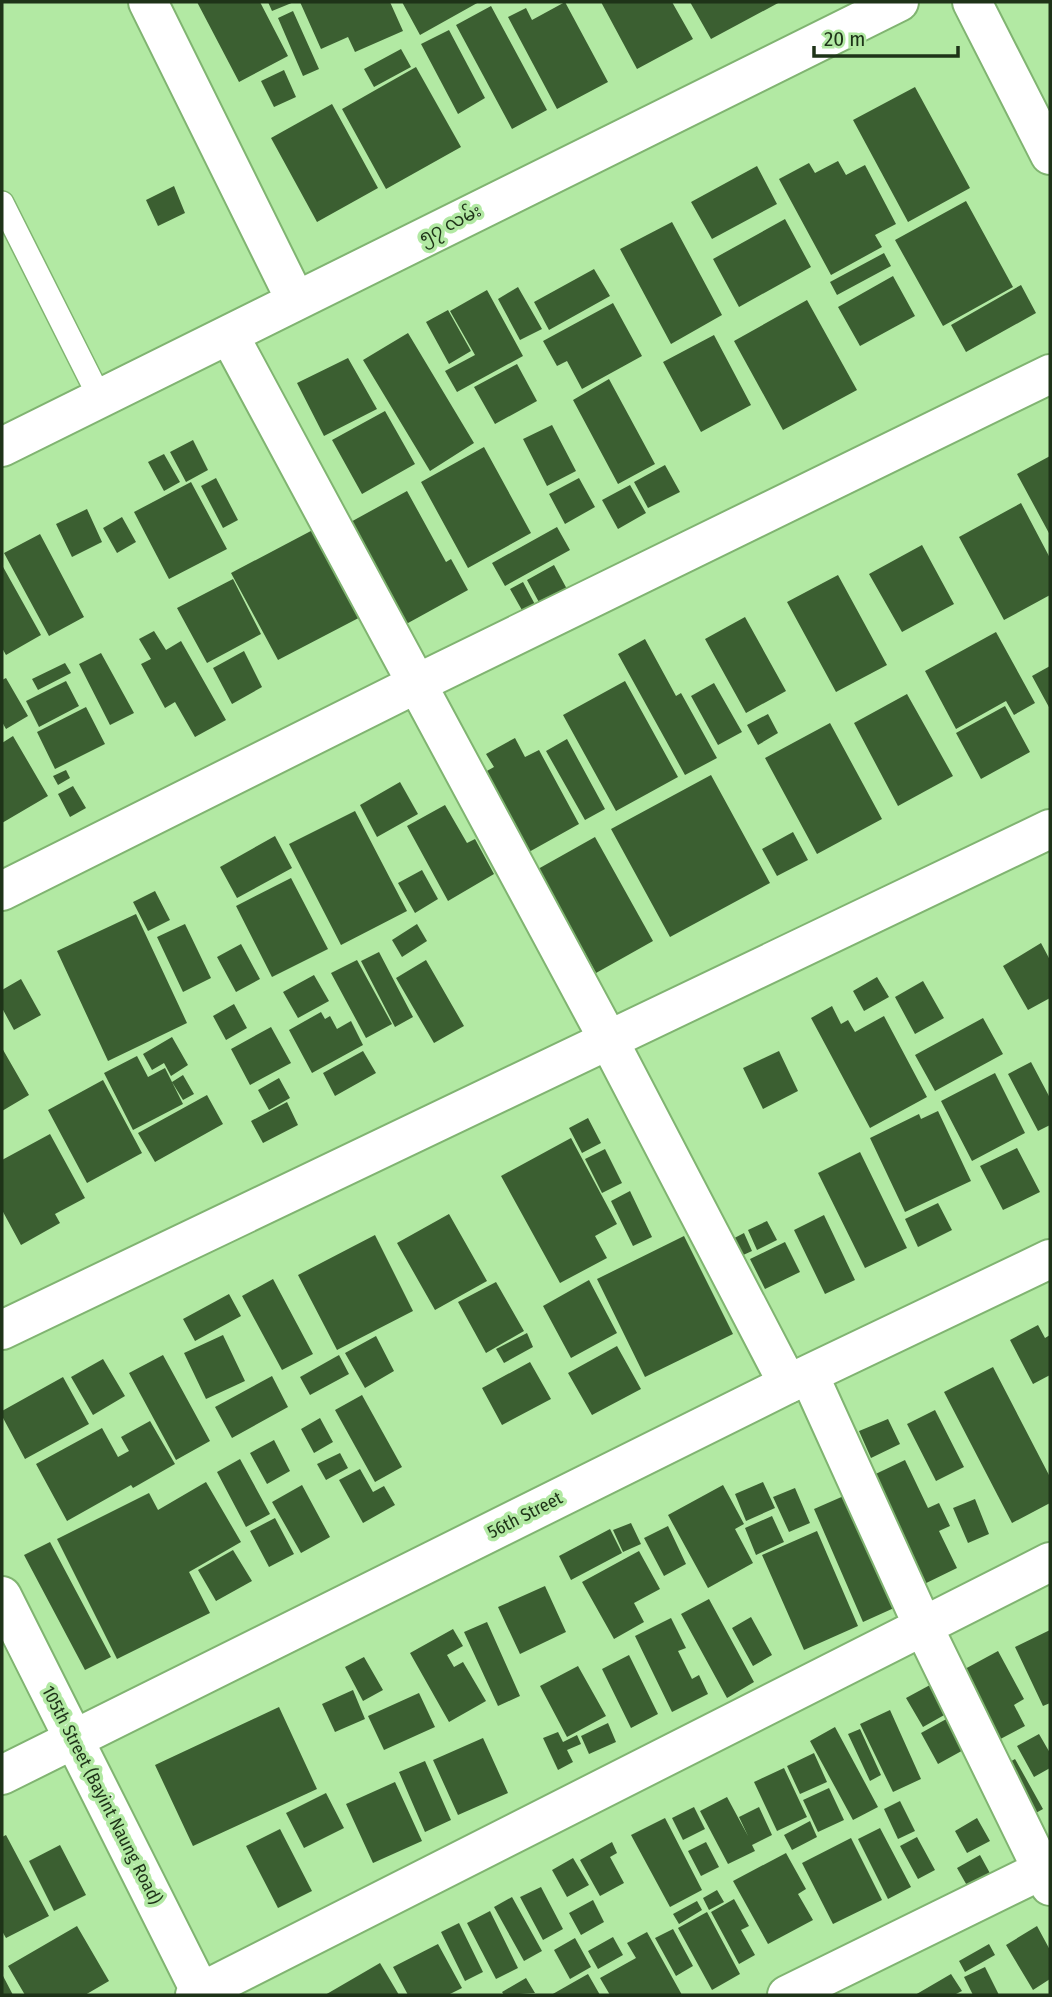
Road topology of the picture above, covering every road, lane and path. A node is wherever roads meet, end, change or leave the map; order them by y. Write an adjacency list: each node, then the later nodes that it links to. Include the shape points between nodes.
1 (148, 2): 6 (street)
2 (899, 2): 6 (street, ၅၇ လမ်း)
3 (972, 2): 4 (street)
4 (1050, 155)
5 (2, 203): 9 (lane)
6 (296, 300): 7 (street, ၅၇ လမ်း)
7 (229, 335): 9 (street, ၅၇ လမ်း); 11 (street)
8 (1050, 374): 11 (street)
9 (100, 398): 10 (street, ၅၇ လမ်း)
10 (2, 447)
11 (416, 684): 13 (street); 14 (street)
12 (1050, 829): 14 (street)
13 (2, 891)
14 (608, 1040): 16 (street); 17 (street)
15 (1050, 1259): 17 (street, 56th Street)
16 (2, 1330)
17 (798, 1379): 20 (street); 21 (street, 56th Street)
18 (1050, 1562): 20 (street)
19 (2, 1595): 21 (street, 105th Street (Bayint Naung Road))
20 (923, 1626): 23 (street); 24 (street)
21 (74, 1740): 22 (street, 56th Street); 24 (street, 105th Street (Bayint Naung Road))
22 (2, 1775)
23 (1048, 1874): 25 (street)
24 (199, 1994)
25 (787, 1995)

